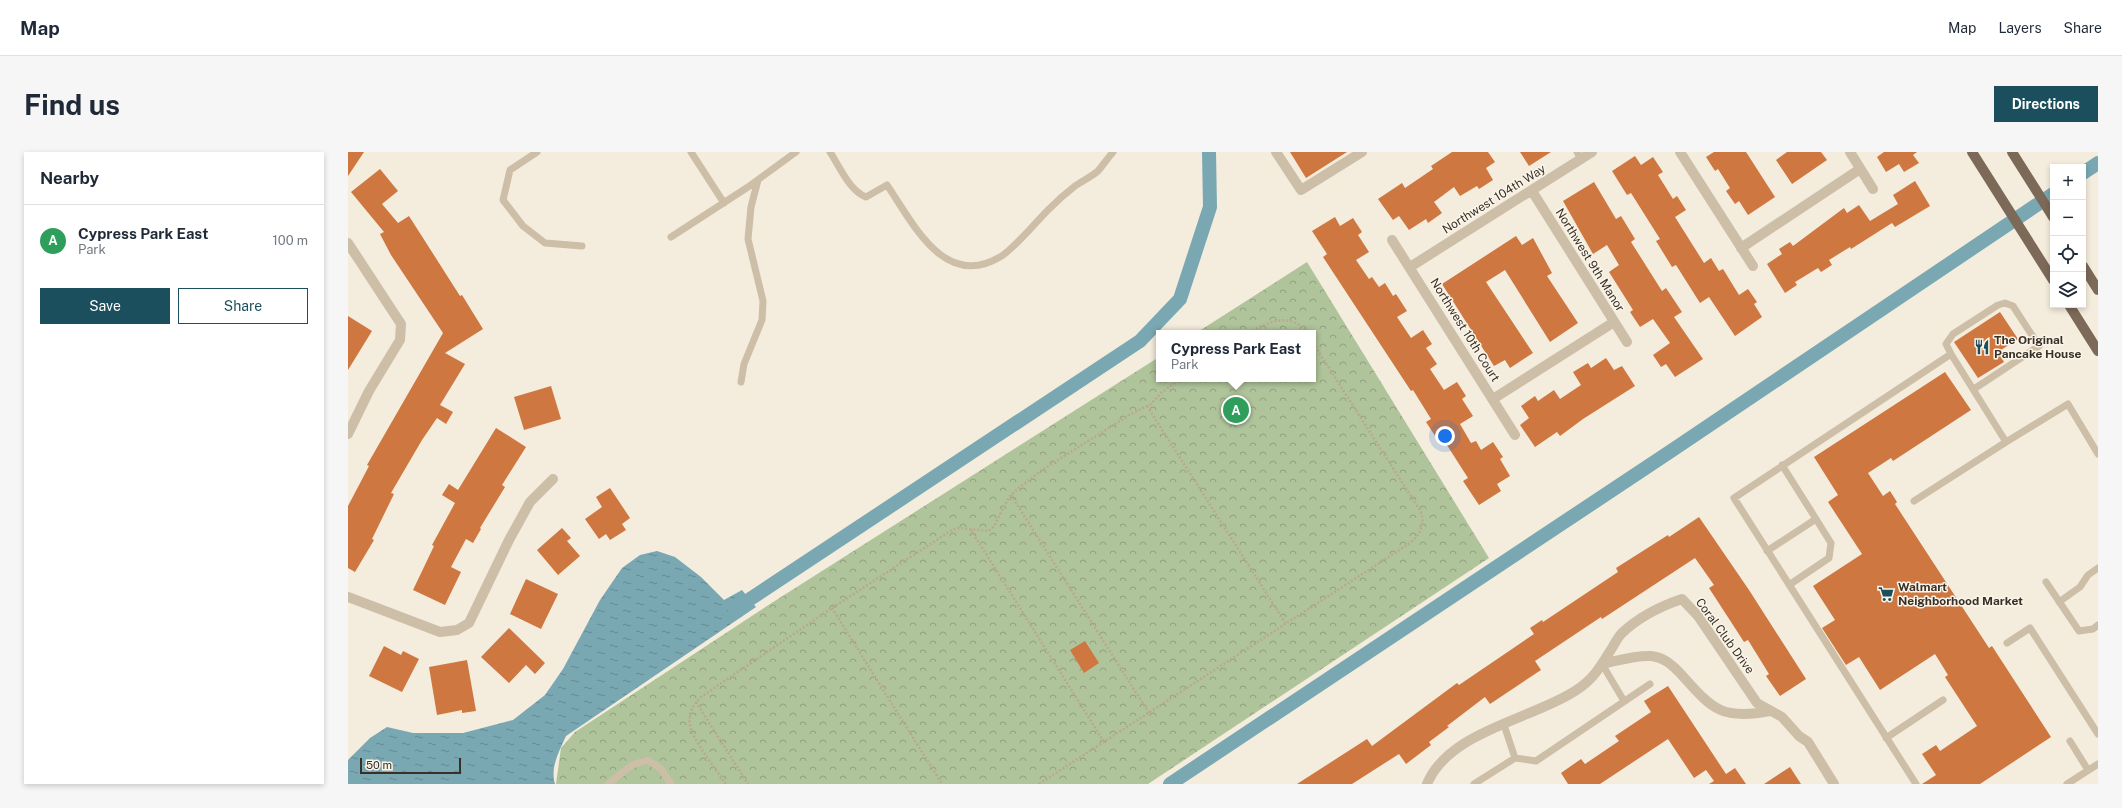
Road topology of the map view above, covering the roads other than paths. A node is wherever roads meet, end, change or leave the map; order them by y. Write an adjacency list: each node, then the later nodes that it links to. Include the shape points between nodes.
1 (537, 152): 23 (lane, via 510,170 503,200 523,226 545,243)
2 (691, 152): 18 (lane)
3 (796, 152): 15 (lane)
4 (830, 152): 5 (lane, via 853,189 859,194 866,197 888,185 932,249 947,260 974,266 1001,257 1054,204 1097,171)
5 (1113, 152)
6 (1276, 152): 7 (street, via 1300,190)
7 (1362, 152)
8 (1592, 152): 13 (street, Northwest 104th Way)
9 (1680, 152): 24 (street)
10 (1850, 152): 14 (street)
11 (1972, 152): 28 (main road)
12 (2012, 152): 19 (main road)
13 (1579, 156): 17 (street, Northwest 104th Way)
14 (1860, 169): 16 (street); 24 (street)
15 (758, 180): 18 (lane); 35 (lane, via 751,206 748,239 763,300 762,320 744,364)
16 (1873, 189)
17 (1532, 191): 26 (street, Northwest 104th Way); 31 (street, Northwest 9th Manor)
18 (724, 202): 20 (lane)
19 (2050, 212)
20 (671, 237)
21 (1392, 240): 26 (street, Northwest 10th Court)
22 (348, 243): 38 (street, via 401,324 400,340 369,391)
23 (582, 246)
24 (1741, 248): 25 (street)
25 (1753, 266)
26 (1410, 267): 37 (street, Northwest 10th Court)
27 (2086, 271): 29 (main road)
28 (2050, 275)
29 (2098, 290)
30 (2071, 308): 33 (main road)
31 (1614, 322): 32 (street, Northwest 9th Manor); 37 (street)
32 (1627, 342)
33 (2098, 351)
34 (1951, 354): 36 (lane); 36 (lane, via 1946,344 1953,334 1998,305 2005,303 2013,306 2039,346); 42 (lane)
35 (741, 382)
36 (1974, 389): 40 (lane)
37 (1493, 399): 39 (street, Northwest 10th Court)
38 (348, 434)
39 (1515, 435)
40 (2006, 442): 41 (lane, via 2068,404); 44 (lane)
41 (2098, 454)
42 (1782, 465): 45 (lane); 46 (lane, via 1734,498)
43 (553, 479): 50 (street, via 530,502 470,623 457,630 440,632)
44 (1914, 501)
45 (1816, 518): 46 (lane); 49 (lane, via 1830,543 1829,558)
46 (1767, 551): 49 (lane)
47 (2098, 568): 51 (lane, via 2088,575 2080,587)
48 (2046, 582): 51 (lane)
49 (1789, 585): 61 (lane)
50 (348, 596)
51 (2059, 602): 52 (lane, via 2079,631 2093,629)
52 (2098, 625)
53 (2007, 643): 60 (lane, via 2030,628)
54 (1602, 664): 57 (lane); 58 (street, via 1651,656 1668,660 1709,705 1725,713 1748,715); 58 (street, Coral Club Drive, via 1622,633 1660,606 1682,599 1698,616 1757,703); 59 (street, Coral Club Drive, via 1593,678 1576,691)
55 (1650, 684): 57 (lane)
56 (1943, 700): 61 (lane)
57 (1624, 701): 63 (lane, via 1536,761)
58 (1770, 711): 70 (street, Coral Club Drive, via 1782,717 1808,742)
59 (1504, 724): 63 (lane); 68 (street, Coral Club Drive, via 1458,747 1440,763)
60 (2098, 734)
61 (1886, 738): 71 (lane)
62 (2070, 741): 65 (lane)
63 (1516, 758): 69 (lane)
64 (2098, 764): 65 (lane)
65 (2088, 770): 72 (lane)
66 (611, 783): 67 (lane, via 632,765 647,760 661,768)
67 (671, 784)
68 (1427, 784)
69 (1474, 784)
70 (1834, 784)
71 (1916, 784)
72 (2067, 784)

